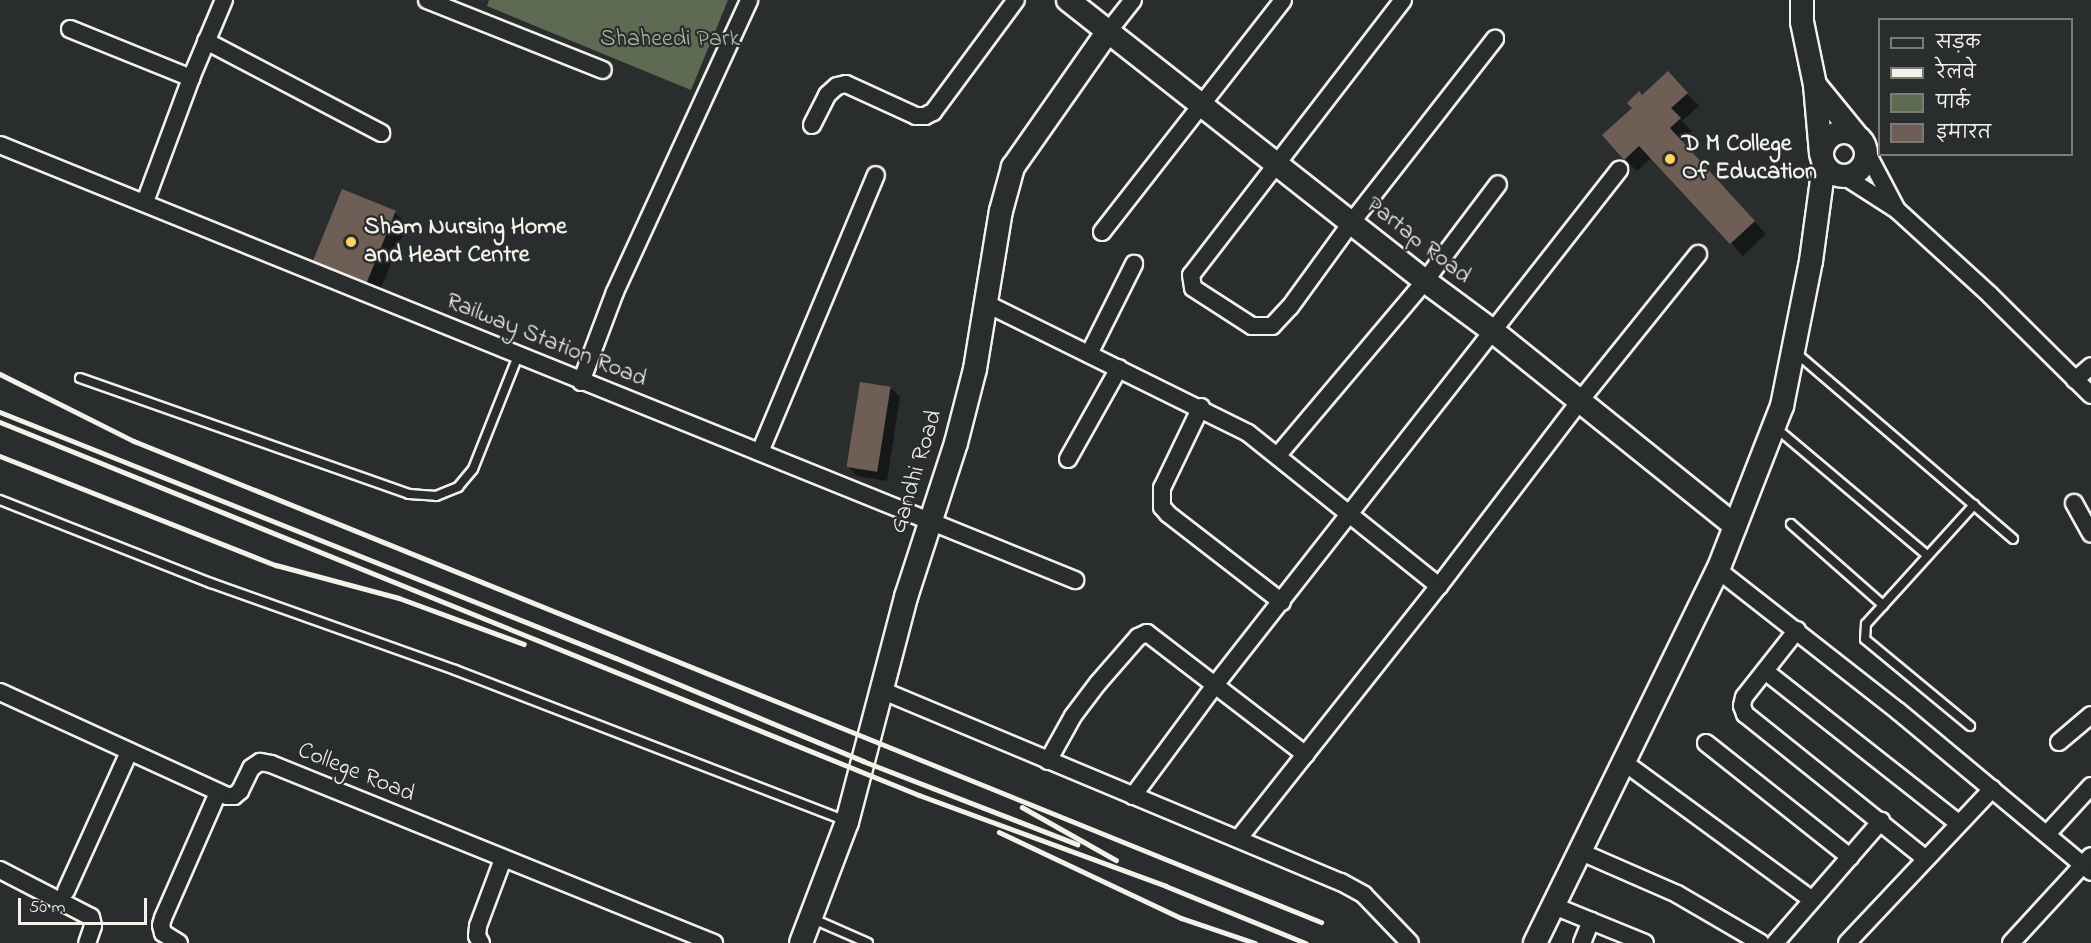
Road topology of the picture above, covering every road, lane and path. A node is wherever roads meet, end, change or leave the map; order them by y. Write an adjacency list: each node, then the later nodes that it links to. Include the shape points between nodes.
1 (224, 0): 13 (street)
2 (429, 0): 14 (street)
3 (750, 0): 45 (street, via 615,292)
4 (1016, 0): 18 (street, via 933,112 916,116 846,84 827,95)
5 (1068, 0): 11 (street, Partap Road)
6 (1133, 0): 11 (street)
7 (1283, 0): 17 (street)
8 (1403, 0): 24 (street)
9 (1802, 0): 16 (street, via 1802,22)
10 (70, 29): 15 (street)
11 (1107, 33): 17 (street, Partap Road); 36 (street, Gandhi Road, via 1013,167 1001,211)
12 (1495, 39): 31 (street)
13 (206, 41): 15 (street); 19 (street)
14 (603, 70)
15 (191, 78): 29 (street)
16 (1815, 85): 20 (street); 23 (street)
17 (1201, 106): 24 (street, Partap Road); 32 (street)
18 (812, 125)
19 (381, 133)
20 (1855, 134): 22 (street); 23 (street, via 1832,134 1824,143)
21 (0, 145): 29 (street, Railway Station Road)
22 (1867, 153): 27 (street, via 1864,165 1856,173); 30 (street)
23 (1823, 160): 27 (street, via 1833,173); 38 (street, via 1811,261)
24 (1274, 164): 31 (street, Partap Road); 31 (street, via 1191,275 1193,288 1252,326 1272,326)
25 (1619, 170): 37 (street)
26 (876, 175): 50 (street)
27 (1844, 176): 30 (street)
28 (1498, 184): 35 (street)
29 (145, 202): 40 (street, Railway Station Road)
30 (1897, 210): 44 (street)
31 (1351, 223): 35 (street, Partap Road)
32 (1102, 232)
33 (1698, 254): 47 (street)
34 (1134, 264): 39 (street)
35 (1425, 281): 37 (street, Partap Road); 51 (street)
36 (987, 304): 39 (street); 57 (street, Gandhi Road, via 956,444)
37 (1494, 332): 47 (street, Partap Road); 56 (street)
38 (1794, 351): 49 (street); 55 (lane)
39 (1089, 354): 42 (street)
40 (518, 356): 43 (lane, via 473,469 458,487 436,496 409,494); 45 (street, Railway Station Road)
41 (2091, 366): 44 (street)
42 (1119, 368): 48 (street); 52 (street)
43 (81, 378)
44 (2075, 380): 46 (street)
45 (581, 382): 50 (street, Railway Station Road)
46 (2091, 395)
47 (1579, 402): 59 (street, Partap Road); 65 (street)
48 (1200, 407): 51 (street, via 1248,433); 66 (street, via 1162,489 1162,507)
49 (1774, 427): 59 (street); 62 (lane)
50 (760, 452): 57 (street, Railway Station Road)
51 (1278, 455): 56 (street)
52 (1068, 459)
53 (0, 500): 86 (lane)
54 (2074, 503): 60 (street)
55 (1974, 505): 61 (lane); 62 (lane)
56 (1350, 516): 65 (street); 66 (street)
57 (929, 522): 64 (street, Railway Station Road); 71 (street, Gandhi Road)
58 (1791, 524): 67 (lane)
59 (1735, 526): 63 (street)
60 (2091, 534)
61 (2013, 539)
62 (1927, 555): 67 (lane)
63 (1718, 570): 68 (street); 80 (street)
64 (1075, 580)
65 (1439, 586): 78 (street)
66 (1282, 602): 70 (street)
67 (1883, 604): 74 (lane, via 1866,624 1865,639)
68 (1797, 630): 69 (street); 82 (street)
69 (1765, 671): 85 (street, via 1744,697 1745,714); 87 (street)
70 (1215, 686): 78 (street); 79 (street, via 1152,635 1143,633 1091,691); 84 (street)
71 (881, 690): 79 (street); 86 (street, Gandhi Road)
72 (0, 692): 77 (street)
73 (2091, 715): 75 (street)
74 (1970, 726)
75 (2059, 742)
76 (1706, 743): 91 (street)
77 (129, 752): 83 (street); 96 (street)
78 (1306, 755): 89 (street)
79 (1048, 761): 84 (street)
80 (1625, 763): 90 (street); 97 (street)
81 (2091, 786): 88 (street)
82 (1992, 789): 87 (street); 88 (street)
83 (218, 793): 93 (street, College Road, via 234,796 250,768 260,762 271,764); 102 (street, via 162,918 163,933)
84 (1133, 796): 89 (street)
85 (1881, 821): 91 (street); 92 (street)
86 (847, 822): 99 (street, Gandhi Road)
87 (1958, 823): 92 (street)
88 (2047, 834): 94 (street)
89 (1239, 838): 107 (street, via 1364,895)
90 (1581, 852): 98 (street); 111 (street, via 1677,894)
91 (1850, 857): 97 (street)
92 (1925, 858): 113 (street)
93 (503, 859): 103 (street, via 478,926); 104 (street, College Road)
94 (2088, 864): 114 (street)
95 (0, 870): 101 (street, via 91,917 93,926)
96 (66, 891)
97 (1812, 900): 112 (street)
98 (1554, 906): 100 (street); 108 (street)
99 (810, 918): 105 (street, Gandhi Road); 106 (lane)
100 (1591, 921): 109 (street); 110 (street)
101 (87, 943)
102 (179, 943)
103 (481, 943)
104 (714, 943)
105 (801, 943)
106 (868, 943)
107 (1410, 943)
108 (1536, 943)
109 (1582, 943)
110 (1645, 943)
111 (1761, 943)
112 (1775, 943)
113 (1847, 943)
114 (2011, 943)

